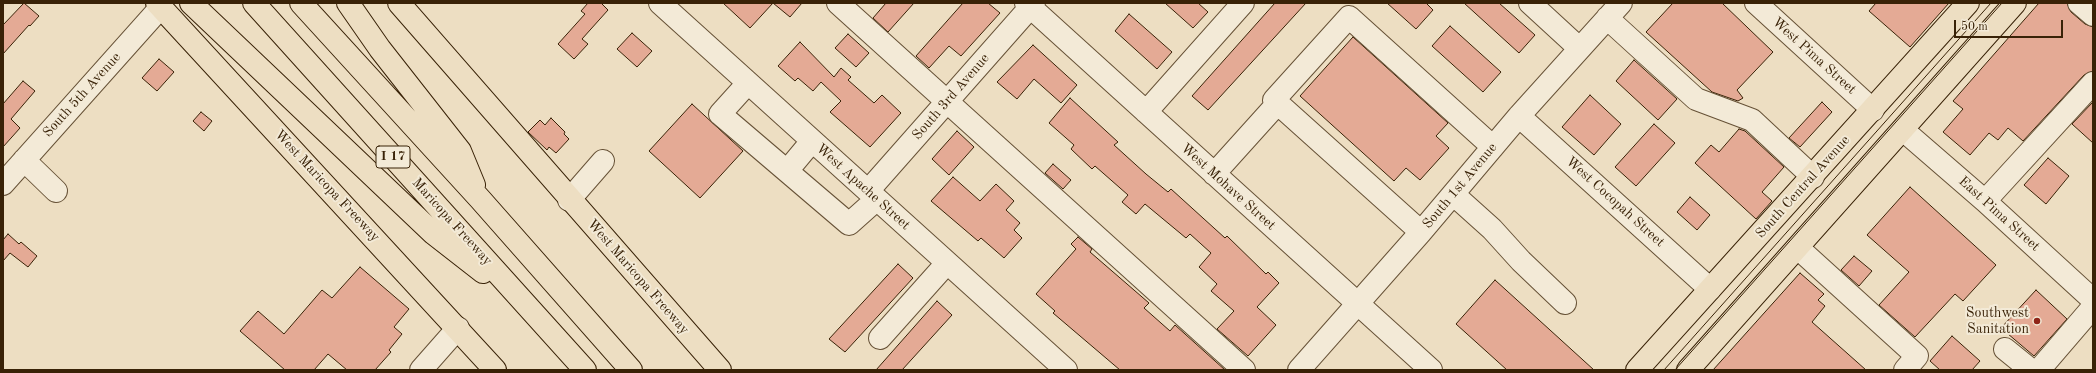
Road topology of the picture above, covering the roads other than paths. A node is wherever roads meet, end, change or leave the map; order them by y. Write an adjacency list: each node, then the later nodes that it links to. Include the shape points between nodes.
1 (191, 3): 49 (main road, via 434,233)
2 (254, 3): 49 (main road, Maricopa Freeway / I 17)
3 (301, 3): 38 (main road, I 17)
4 (348, 3): 38 (main road, via 460,151)
5 (399, 3): 39 (main road, West Maricopa Freeway)
6 (660, 3): 20 (street, West Apache Street)
7 (838, 3): 21 (street)
8 (1243, 3): 24 (street)
9 (1530, 3): 18 (street)
10 (1756, 3): 23 (street, West Pima Street)
11 (1968, 3): 23 (main road, South Central Avenue)
12 (2015, 3): 26 (main road)
13 (2079, 3): 17 (street)
14 (1030, 4): 21 (street, South 3rd Avenue); 24 (street, West Mohave Street)
15 (159, 5): 29 (street, South 5th Avenue); 50 (main road, West Maricopa Freeway)
16 (1614, 11): 18 (street, South 1st Avenue); 33 (street, via 1696,99 1752,120)
17 (2093, 15)
18 (1579, 48): 25 (street, South 1st Avenue)
19 (2093, 82): 40 (street)
20 (748, 83): 27 (street, West Apache Street); 31 (street, via 720,114)
21 (946, 101): 37 (street, South 3rd Avenue); 59 (street)
22 (1278, 103): 28 (street, via 1274,100 1349,17); 32 (street); 41 (street)
23 (1873, 110): 33 (main road, South Central Avenue)
24 (1146, 112): 32 (street, West Mohave Street)
25 (1519, 116): 28 (street, South 1st Avenue); 44 (street, West Cocopah Street)
26 (1903, 130): 40 (street, East Pima Street); 42 (main road)
27 (812, 141): 31 (street); 37 (street, West Apache Street)
28 (1493, 147): 36 (street, South 1st Avenue)
29 (24, 160): 34 (street, South 5th Avenue); 35 (street)
30 (603, 161): 39 (street)
31 (787, 171): 37 (street, South 3rd Avenue, via 849,224)
32 (1214, 174): 47 (street, West Mohave Street)
33 (1812, 177): 44 (main road, South Central Avenue)
34 (3, 184)
35 (56, 191)
36 (1453, 194): 41 (street, South 1st Avenue); 46 (street, via 1492,229)
37 (872, 195): 43 (street, West Apache Street)
38 (480, 199): 56 (main road, I 17)
39 (569, 200): 57 (main road, West Maricopa Freeway)
40 (1985, 201): 45 (street, East Pima Street)
41 (1420, 232): 47 (street, South 1st Avenue)
42 (1798, 248): 63 (main road); 64 (street, via 1917,356)
43 (947, 263): 51 (street); 58 (street, West Apache Street)
44 (1710, 289): 62 (main road, South Central Avenue)
45 (2093, 300)
46 (1565, 303)
47 (1357, 305): 60 (street, South 1st Avenue); 61 (street, West Mohave Street)
48 (2093, 307): 66 (street)
49 (531, 310): 55 (main road, Maricopa Freeway / I 17)
50 (458, 328): 53 (street); 54 (main road, West Maricopa Freeway)
51 (880, 338)
52 (2005, 349): 65 (street)
53 (421, 370)
54 (495, 370)
55 (584, 370)
56 (631, 370)
57 (720, 370)
58 (1066, 370)
59 (1244, 370)
60 (1299, 370)
61 (1431, 370)
62 (1637, 370)
63 (1688, 370)
64 (1904, 370)
65 (2031, 370)
66 (2039, 370)

